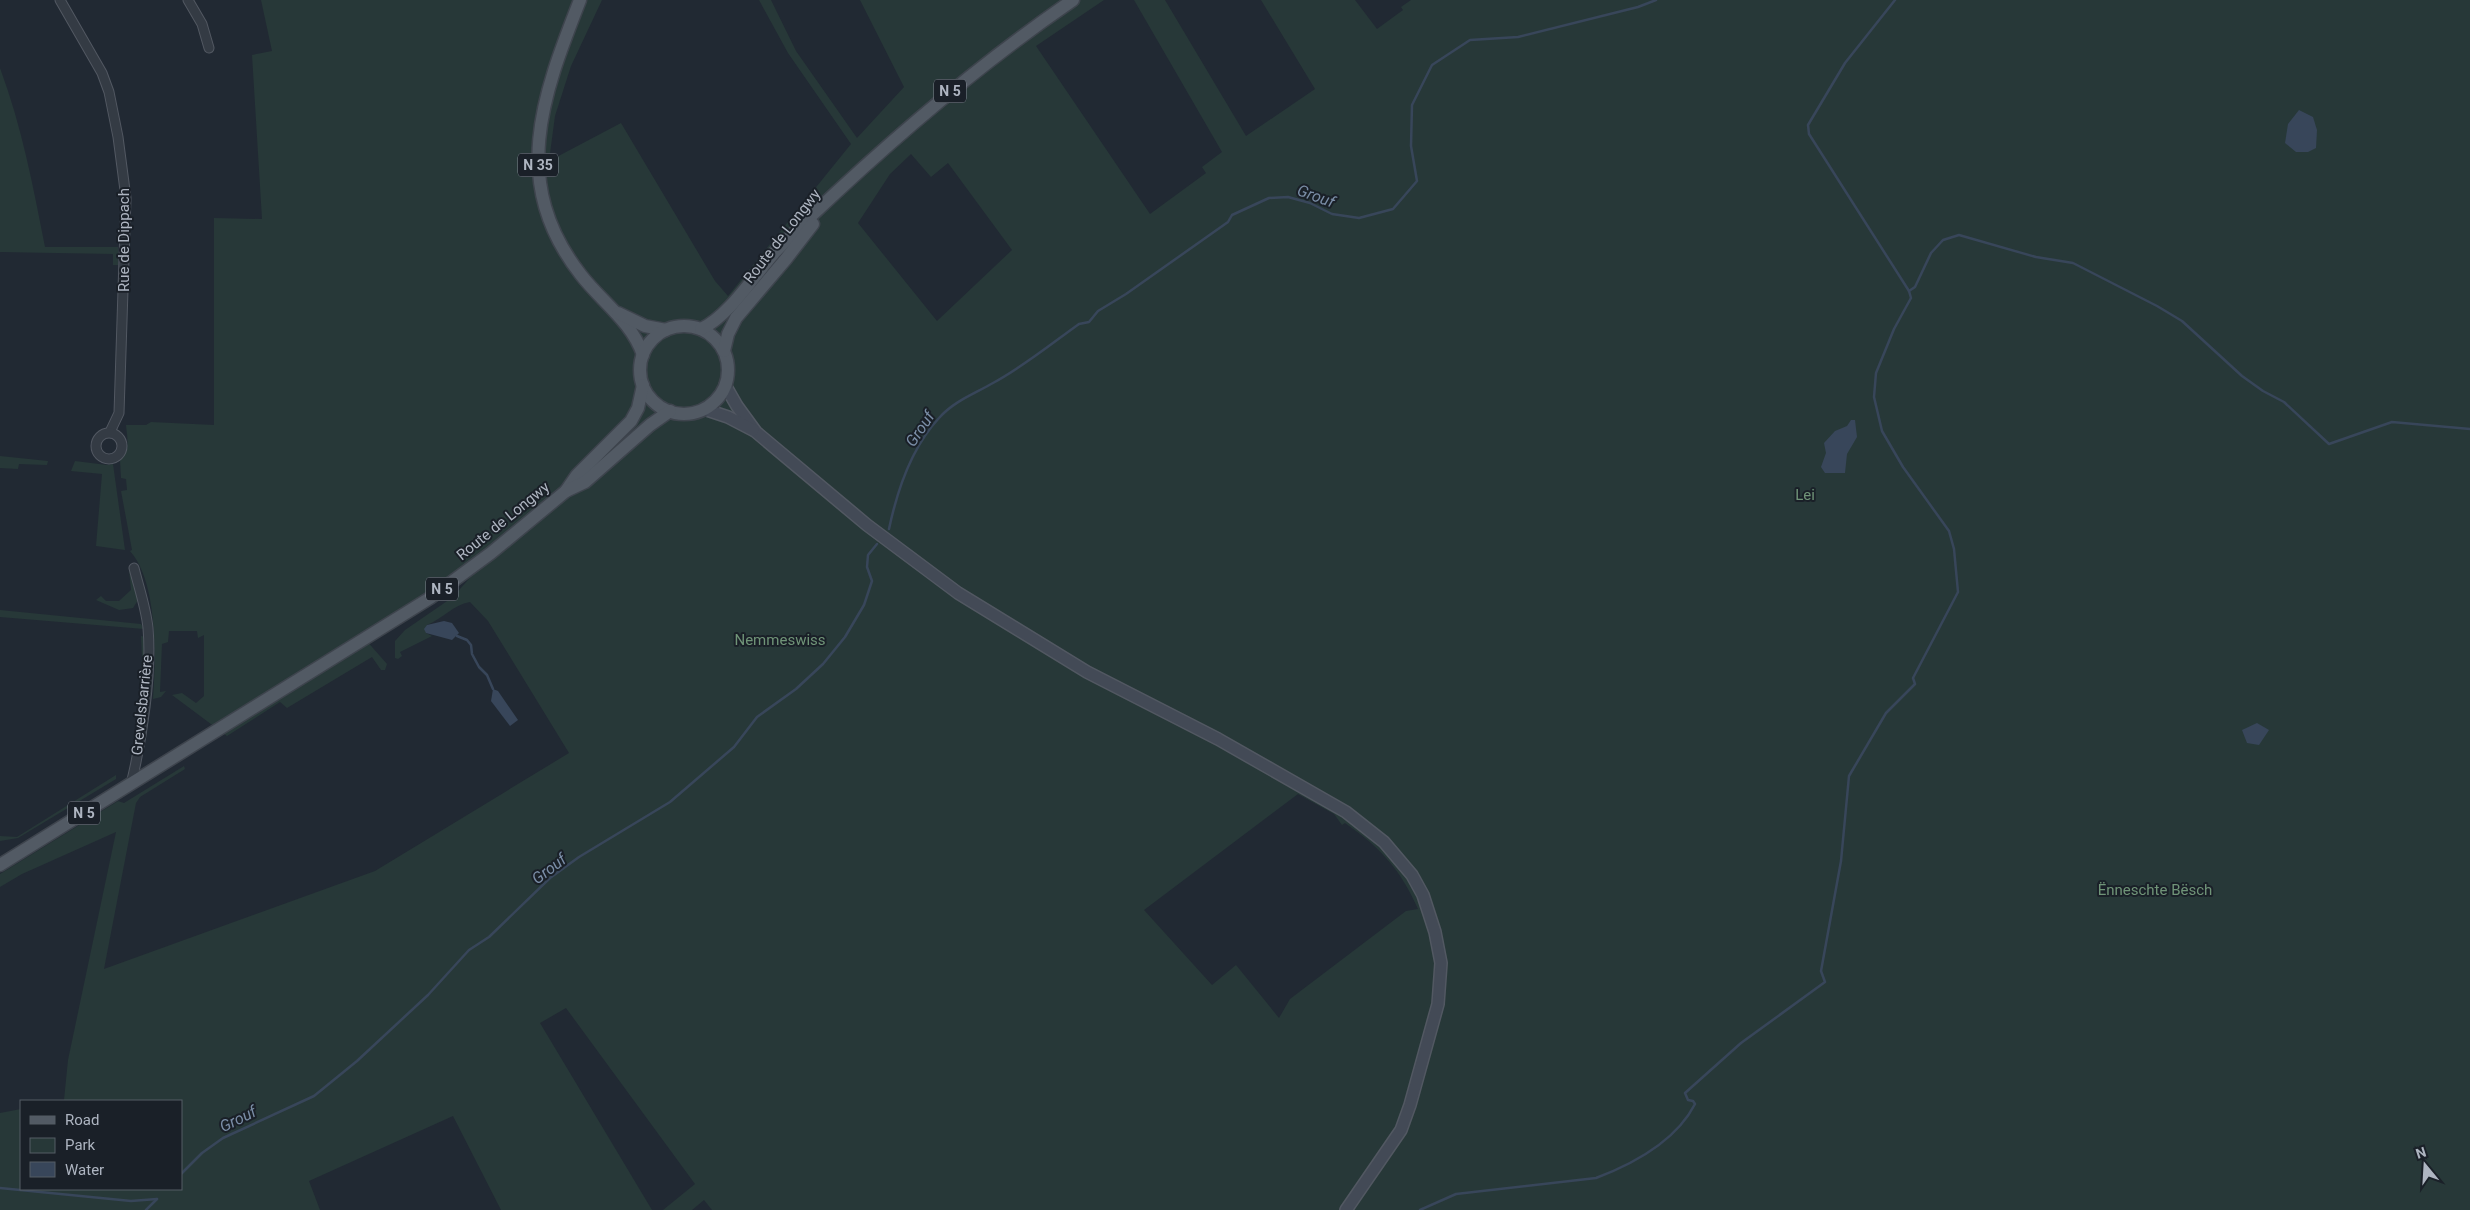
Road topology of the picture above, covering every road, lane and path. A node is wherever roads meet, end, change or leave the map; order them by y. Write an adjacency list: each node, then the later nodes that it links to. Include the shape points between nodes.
1 (60, 0): 16 (street, Rue de Dippach, via 95,60 109,92 126,198 119,413)
2 (188, 0): 5 (street, via 202,24)
3 (580, 0): 7 (main road, N 35, via 543,105 538,171 552,228 565,252 594,291)
4 (1072, 0): 6 (main road, Route de Longwy / N 5, via 962,81)
5 (209, 48)
6 (837, 192): 8 (main road, Route de Longwy / N 5, via 776,251 719,318); 10 (main road, Route de Longwy / N 5, via 736,318)
7 (616, 312): 9 (main road, N 35, via 646,326); 11 (main road, N 35, via 634,335)
8 (701, 329): 9 (main road, via 683,326); 10 (main road)
9 (666, 330): 11 (main road, via 652,340)
10 (724, 351): 13 (main road, N 5, via 728,362)
11 (643, 354): 12 (main road, N 5)
12 (643, 385): 15 (main road, via 654,401); 18 (main road, Route de Longwy / N 5, via 638,408 631,421 576,475)
13 (725, 386): 14 (main road, via 713,403); 17 (main road)
14 (704, 409): 15 (main road, via 682,414); 17 (main road)
15 (670, 411): 18 (main road, Route de Longwy / N 5, via 585,482)
16 (110, 432)
17 (756, 432): 22 (main road, via 867,525 958,592 1087,672 1218,739 1346,812 1384,842 1408,869 1423,895 1435,932 1441,963 1438,1004 1400,1130)
18 (566, 491): 20 (main road, Route de Longwy / N 5, via 491,554 430,598)
19 (134, 568): 20 (street, Grevelsbarrière, via 146,616 149,670)
20 (131, 784): 21 (main road, N 5)
21 (0, 865)
22 (1346, 1210)

